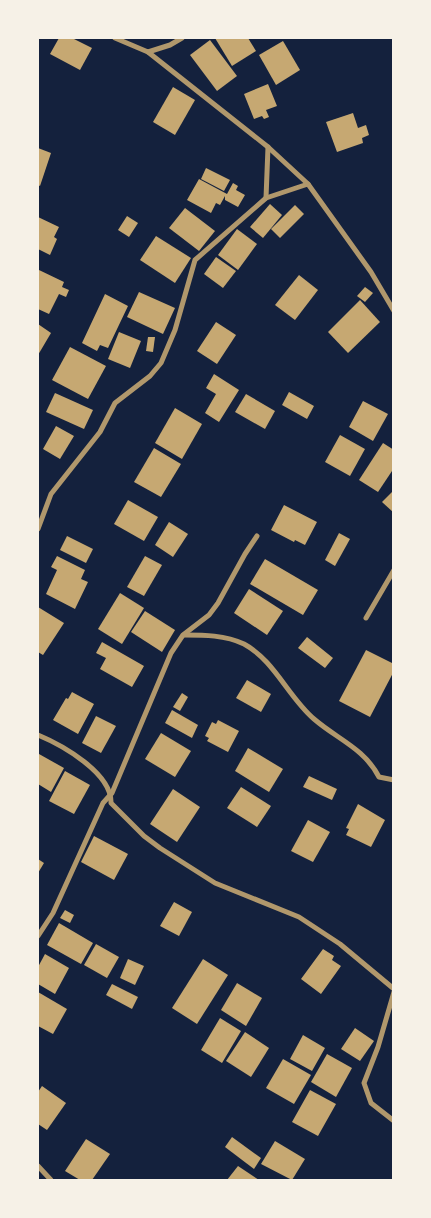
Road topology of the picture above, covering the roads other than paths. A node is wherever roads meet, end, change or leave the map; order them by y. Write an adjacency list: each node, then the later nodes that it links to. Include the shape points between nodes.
1 (115, 38): 3 (street)
2 (182, 38): 3 (street)
3 (148, 52): 4 (street)
4 (268, 148): 5 (street); 6 (street)
5 (308, 184): 6 (street); 7 (street)
6 (266, 198): 8 (street, via 196,260 175,330 160,363 150,376 116,404 100,432 51,494)
7 (394, 310)
8 (38, 529)
9 (257, 536): 12 (street, via 209,616)
10 (394, 570): 11 (street)
11 (366, 618)
12 (184, 636): 14 (street, via 211,635 244,644 269,665 313,719 356,748 372,763 379,777); 15 (street, via 165,666)
13 (38, 735): 15 (street, via 59,744 89,767)
14 (394, 780)
15 (112, 793): 16 (street, via 103,804 54,913); 17 (street, via 112,803 160,848 215,883 299,917 340,944)
16 (38, 936)
17 (394, 990): 18 (street, via 364,1083 371,1103)
18 (394, 1121)
19 (38, 1166): 20 (street)
20 (52, 1180)

